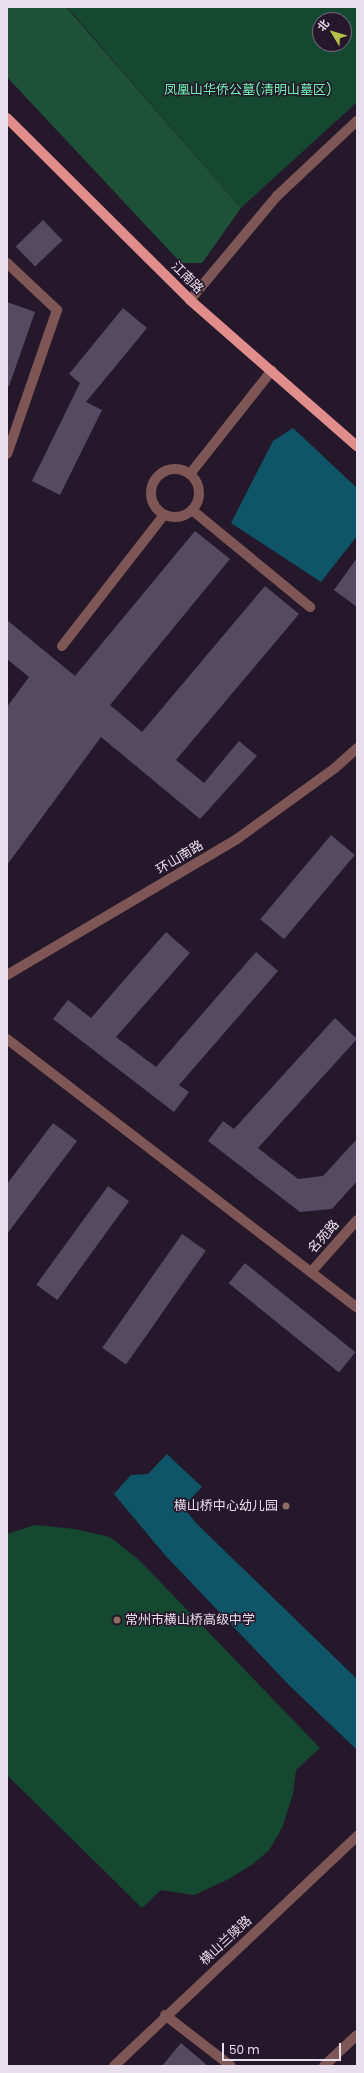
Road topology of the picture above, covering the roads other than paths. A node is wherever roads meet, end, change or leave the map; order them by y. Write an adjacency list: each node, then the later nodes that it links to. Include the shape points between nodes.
1 (7, 118): 4 (main road, 江南路)
2 (357, 121): 4 (street, via 276,196)
3 (7, 263): 7 (street, via 57,310)
4 (190, 300): 5 (main road, 江南路)
5 (272, 370): 6 (main road, 江南路); 8 (street)
6 (357, 446)
7 (7, 454)
8 (190, 474): 9 (street, via 199,488 197,504); 10 (street, via 174,468 165,471 153,484 152,501)
9 (192, 510): 10 (street, via 179,517); 11 (street)
10 (164, 515): 12 (street)
11 (310, 607)
12 (62, 646)
13 (357, 748): 14 (street, 环山南路, via 335,768 237,839)
14 (7, 975)
15 (7, 1039): 17 (street)
16 (357, 1220): 17 (street, 名苑路)
17 (311, 1272): 18 (street)
18 (357, 1308)
19 (357, 1836): 20 (street, 横山兰陵路)
20 (165, 2015): 22 (street, 横山兰陵路); 23 (street)
21 (357, 2035): 24 (street)
22 (114, 2066)
23 (231, 2066)
24 (324, 2066)

